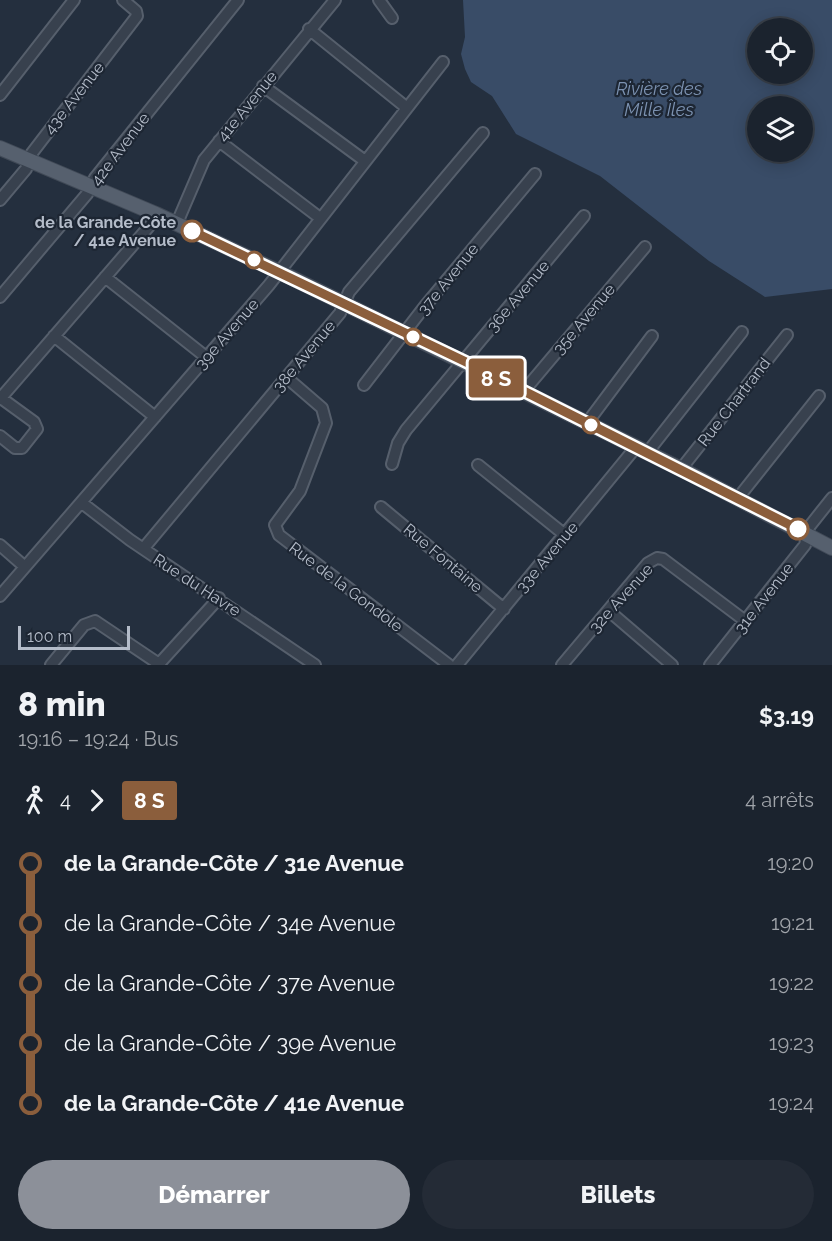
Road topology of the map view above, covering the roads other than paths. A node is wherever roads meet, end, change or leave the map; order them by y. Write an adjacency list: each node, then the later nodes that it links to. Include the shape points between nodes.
1 (123, 0): 15 (street, 43e Avenue, via 137,16)
2 (238, 0): 18 (street, 42e Avenue)
3 (335, 0): 7 (street, 41e Avenue)
4 (379, 0): 6 (street)
5 (69, 2): 10 (street)
6 (392, 18)
7 (309, 29): 9 (street, 41e Avenue); 11 (street)
8 (443, 62): 11 (street, 39e Avenue)
9 (263, 86): 13 (street, 41e Avenue); 16 (street)
10 (0, 95)
11 (407, 108): 16 (street, 39e Avenue)
12 (483, 133): 28 (street, 38e Avenue)
13 (219, 141): 22 (street); 23 (street, 41e Avenue, via 193,181)
14 (0, 148): 15 (main road)
15 (30, 159): 18 (main road); 19 (street, 43e Avenue)
16 (365, 161): 22 (street, 39e Avenue)
17 (534, 174): 30 (street, 37e Avenue)
18 (92, 185): 20 (main road); 27 (street, 42e Avenue)
19 (0, 200)
20 (156, 214): 23 (main road); 26 (street)
21 (584, 216): 35 (street, 36e Avenue)
22 (320, 218): 25 (street, 39e Avenue)
23 (177, 223): 25 (main road)
24 (645, 247): 38 (street, 35e Avenue)
25 (280, 272): 28 (main road); 34 (street, 39e Avenue)
26 (105, 277): 32 (street); 34 (street)
27 (0, 297)
28 (344, 303): 30 (main road); 36 (street, 38e Avenue, via 340,313)
29 (742, 332): 44 (street, 33e Avenue)
30 (405, 333): 35 (main road); 37 (street, 37e Avenue)
31 (787, 335): 47 (street, Rue Chartrand)
32 (54, 336): 40 (street); 41 (street)
33 (652, 336): 42 (street)
34 (206, 357): 41 (street, 39e Avenue)
35 (464, 361): 38 (main road); 45 (street, 36e Avenue, via 403,435)
36 (286, 377): 56 (street, 38e Avenue); 66 (street, Rue de la Gondole, via 322,408 326,423 300,491 275,529)
37 (364, 385)
38 (523, 392): 42 (main road)
39 (819, 396): 48 (street)
40 (1, 398): 43 (street, via 34,422 36,429 22,448 15,448)
41 (155, 417): 50 (street, 39e Avenue)
42 (587, 423): 44 (main road)
43 (0, 436)
44 (641, 450): 47 (main road); 52 (street, 33e Avenue)
45 (392, 464)
46 (478, 465): 52 (street)
47 (681, 469): 48 (main road)
48 (738, 498): 53 (main road)
49 (832, 498): 53 (street, 31e Avenue, via 809,527)
50 (82, 503): 56 (street, Rue du Havre); 57 (street, 39e Avenue)
51 (381, 507): 60 (street, Rue Fontaine)
52 (565, 534): 60 (street, 33e Avenue)
53 (808, 534): 55 (main road); 62 (street, 31e Avenue, via 805,545)
54 (0, 545): 57 (street)
55 (832, 548)
56 (143, 549): 59 (street, Rue du Havre)
57 (25, 567): 58 (street, 39e Avenue)
58 (0, 596)
59 (219, 598): 63 (street); 65 (street, Rue du Havre)
60 (504, 609): 67 (street, 33e Avenue)
61 (609, 611): 62 (street, 32e Avenue, via 648,563 657,558 699,584); 68 (street, 32e Avenue); 69 (street)
62 (744, 620): 70 (street, 31e Avenue)
63 (159, 664): 64 (street, via 95,621 84,625)
64 (51, 665)
65 (315, 665)
66 (449, 665)
67 (457, 665)
68 (562, 665)
69 (672, 665)
70 (710, 665)

